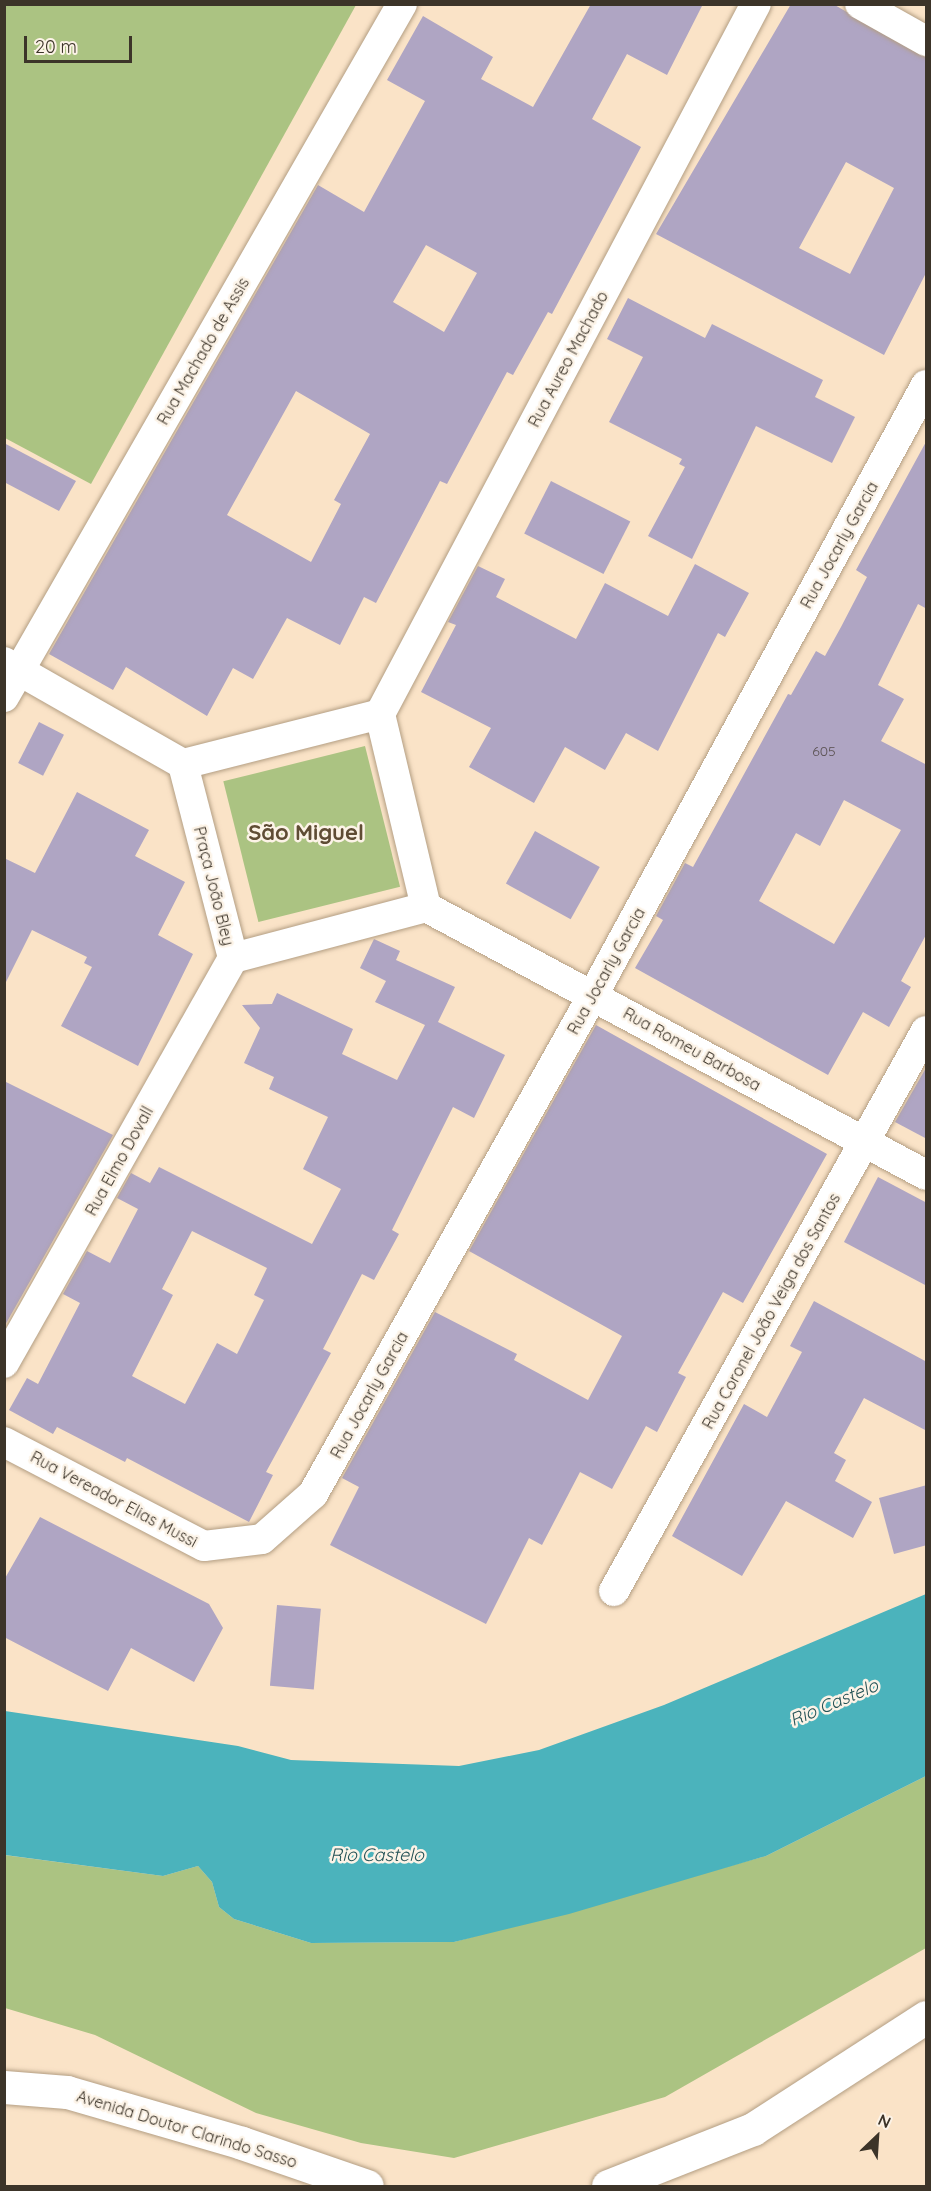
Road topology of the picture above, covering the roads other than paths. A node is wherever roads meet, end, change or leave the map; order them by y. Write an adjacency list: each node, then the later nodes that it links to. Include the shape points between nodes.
1 (402, 4): 6 (street, Rua Machado de Assis)
2 (756, 4): 8 (street, Rua Aureo Machado)
3 (860, 4): 4 (street)
4 (927, 41)
5 (927, 385): 12 (street, Rua Jocarly Garcia)
6 (12, 666): 7 (street, Rua Machado de Assis); 9 (street)
7 (4, 697)
8 (380, 714): 9 (street); 10 (street)
9 (183, 764): 11 (street, Praça João Bley)
10 (426, 907): 11 (street, Praça João Bley); 12 (street, Rua Romeu Barbosa)
11 (232, 958): 16 (street, Rua Elmo Dovall)
12 (593, 995): 14 (street, Rua Romeu Barbosa); 18 (street, Rua Jocarly Garcia, via 313,1494)
13 (927, 1031): 14 (street, Rua Coronel João Veiga dos Santos)
14 (865, 1143): 15 (street, Rua Romeu Barbosa); 19 (street, Rua Coronel João Veiga dos Santos)
15 (927, 1175)
16 (4, 1363)
17 (4, 1442): 18 (street, Rua Vereador Elias Mussi, via 204,1546)
18 (262, 1539)
19 (614, 1592)
20 (927, 2017): 23 (main road, via 753,2129)
21 (4, 2087): 22 (main road, Avenida Doutor Clarindo Sasso, via 67,2092 242,2143)
22 (367, 2187)
23 (608, 2187)

